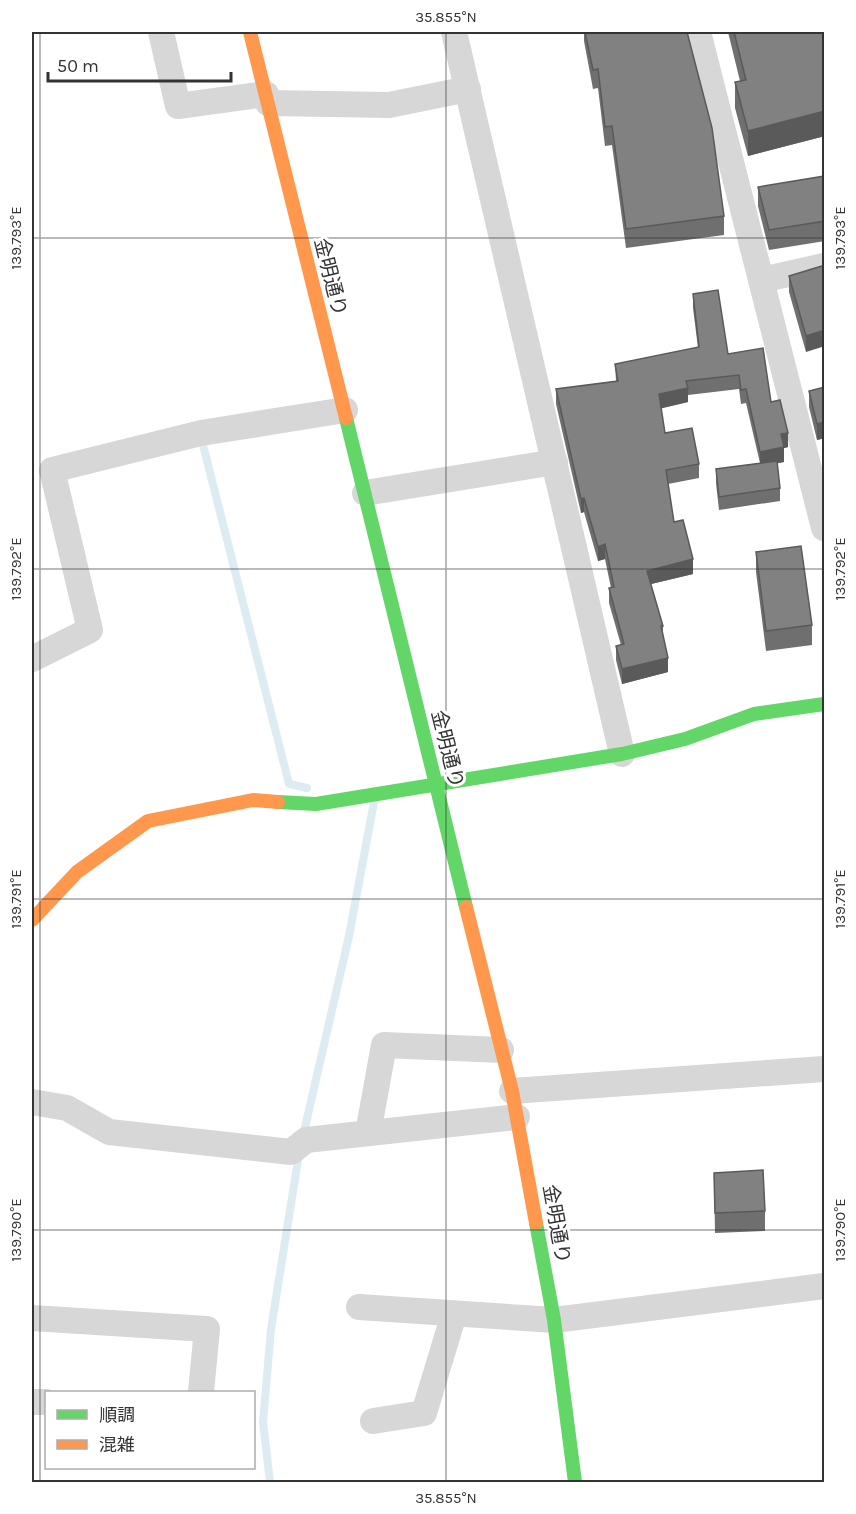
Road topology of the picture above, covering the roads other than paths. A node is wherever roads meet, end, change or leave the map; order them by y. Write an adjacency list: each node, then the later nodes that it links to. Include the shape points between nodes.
1 (161, 32): 6 (street, via 178,106)
2 (250, 32): 6 (street, 金明通り)
3 (454, 32): 5 (street)
4 (698, 32): 8 (street)
5 (468, 89): 6 (street, via 389,105); 10 (street)
6 (267, 99): 9 (street, 金明通り)
7 (825, 266): 8 (street)
8 (761, 280): 12 (street)
9 (345, 410): 11 (street, 金明通り); 13 (street, via 201,433 52,470 90,630)
10 (555, 462): 11 (street); 15 (street)
11 (365, 493): 16 (street, 金明通り)
12 (825, 528)
13 (32, 659)
14 (825, 704): 15 (street, via 754,714 685,739)
15 (622, 754): 16 (street)
16 (436, 784): 17 (street, via 316,804 253,800 148,821 77,872); 18 (street, 金明通り)
17 (32, 920)
18 (501, 1050): 20 (street, 金明通り); 23 (street, via 384,1045)
19 (825, 1068): 20 (street)
20 (512, 1091): 22 (street, 金明通り)
21 (32, 1102): 23 (street, via 67,1108 109,1132 291,1152 306,1140)
22 (517, 1117): 23 (street); 28 (street, 金明通り)
23 (368, 1133)
24 (825, 1286): 28 (street)
25 (359, 1307): 26 (street)
26 (454, 1314): 28 (street); 30 (street, via 424,1413)
27 (32, 1318): 29 (street, via 207,1329)
28 (554, 1320): 31 (street, 金明通り)
29 (201, 1391)
30 (373, 1421)
31 (575, 1482)

